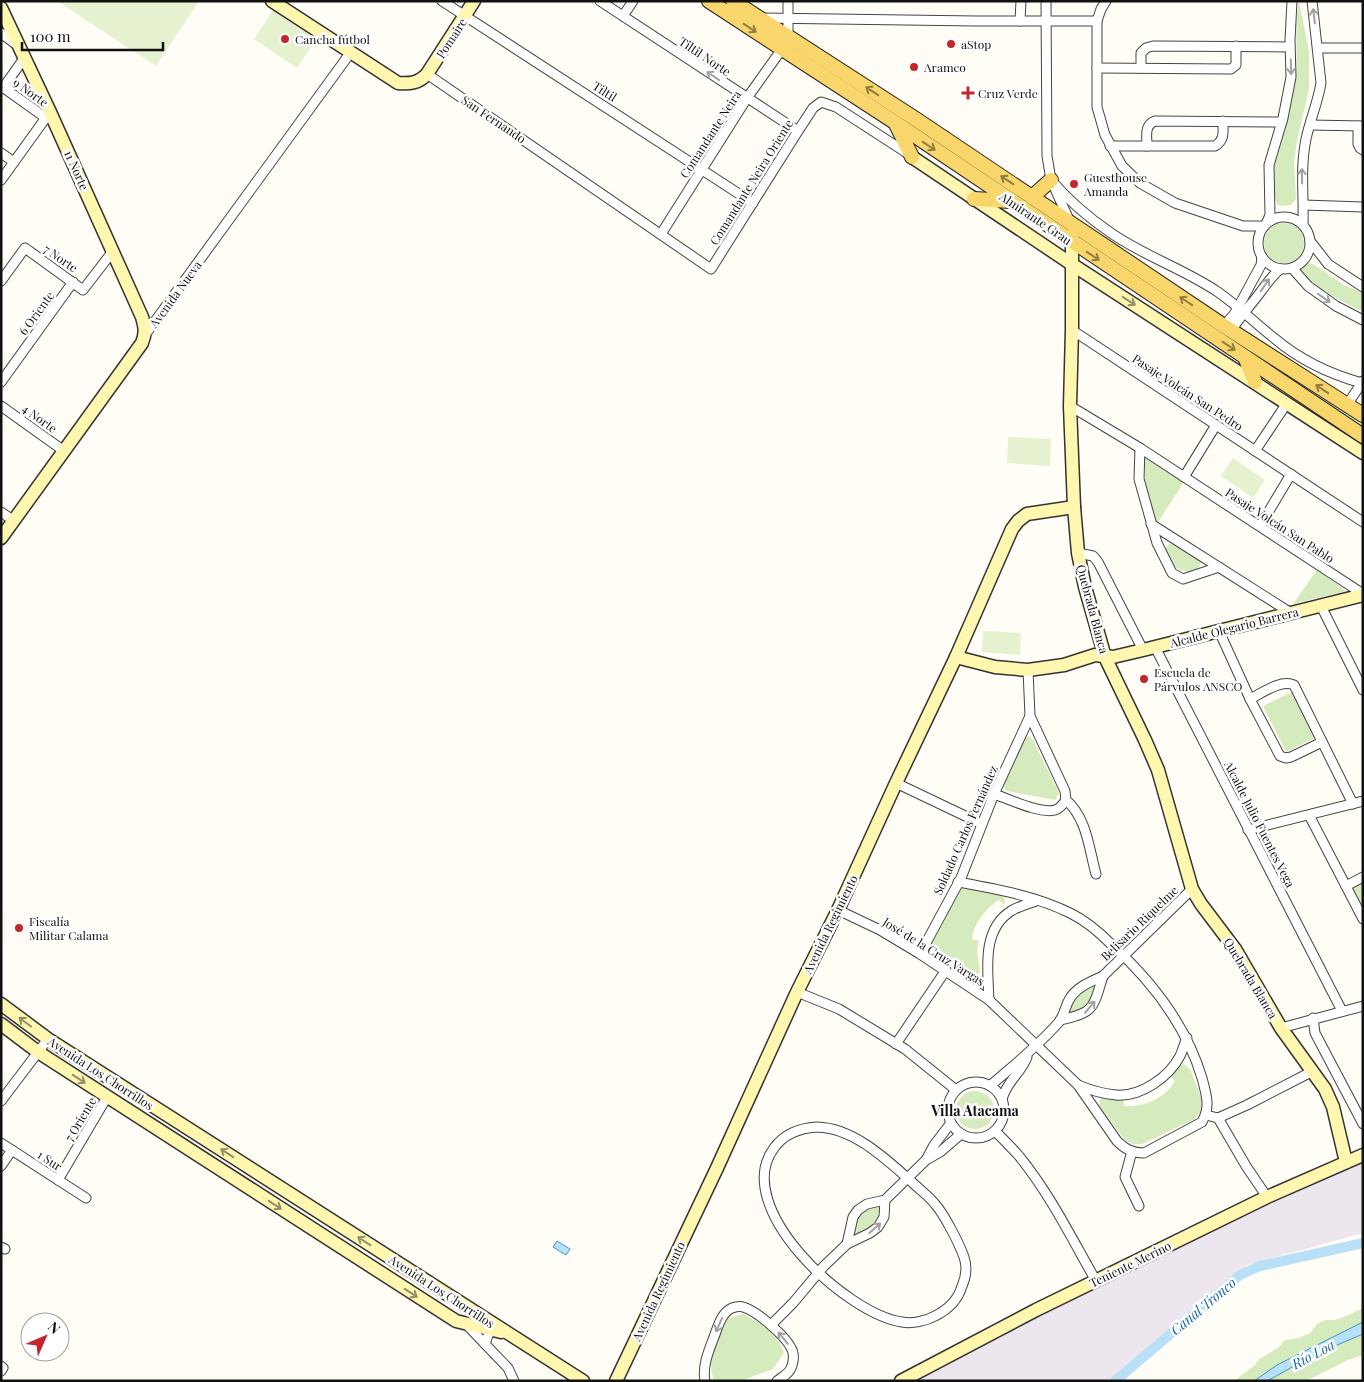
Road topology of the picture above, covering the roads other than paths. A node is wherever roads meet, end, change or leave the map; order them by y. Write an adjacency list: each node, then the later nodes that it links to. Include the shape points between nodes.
1 (442, 1): 15 (street, Tiltil)
2 (474, 1): 15 (street, Pomaire)
3 (600, 1): 16 (street, Tiltil Norte)
4 (633, 1): 16 (street)
5 (709, 1): 23 (main road, Almirante Grau, one-way to 23)
6 (733, 1): 17 (main road, Almirante Grau)
7 (788, 1): 18 (street)
8 (1021, 1): 19 (street)
9 (1046, 1): 20 (street, Quebrada Blanca)
10 (1106, 1): 21 (street)
11 (1292, 1): 26 (street)
12 (1312, 1): 27 (street, one-way to 12)
13 (281, 4): 29 (street)
14 (1, 8): 24 (street, 11 Norte)
15 (465, 16): 33 (street, Pomaire); 50 (street, Tiltil)
16 (623, 16): 35 (street, Tiltil Norte, one-way to 16)
17 (758, 18): 18 (street); 23 (main road, Almirante Grau)
18 (788, 19): 19 (street); 23 (street)
19 (1020, 21): 20 (street)
20 (1046, 21): 21 (street); 52 (street, Quebrada Blanca, via 1047,156)
21 (1097, 21): 31 (street)
22 (1, 33): 24 (street)
23 (785, 43): 35 (street, Comandante Neira); 40 (main road, Almirante Grau); 53 (main road, Almirante Grau, one-way to 23)
24 (17, 45): 30 (street, 11 Norte)
25 (1236, 46): 26 (street); 32 (street, via 1152,46 1142,52); 32 (street, via 1236,65 1231,69)
26 (1290, 46): 39 (street, one-way to 39, via 1291,77)
27 (1318, 48): 28 (street); 41 (street, via 1321,82)
28 (1363, 48)
29 (351, 52): 33 (street, via 398,83 416,82); 80 (street, Avenida Nueva)
30 (25, 57): 34 (street); 37 (street, 11 Norte)
31 (1097, 68): 32 (street); 44 (street, via 1097,107)
32 (1141, 68)
33 (427, 74): 63 (street, San Fernando)
34 (2, 87): 37 (street, 9 Norte)
35 (747, 98): 43 (street, Tiltil Norte); 50 (street, Comandante Neira)
36 (813, 108): 43 (street, Comandante Neira Oriente); 48 (street, Almirante Grau, via 821,102 836,107)
37 (48, 115): 49 (street); 67 (street, 11 Norte)
38 (1223, 121): 39 (street); 45 (street, via 1223,138 1215,146); 45 (street, via 1150,122)
39 (1282, 122): 60 (street, via 1269,165 1270,215)
40 (896, 123): 48 (main road); 55 (main road, Almirante Grau, one-way to 55)
41 (1310, 125): 42 (street); 57 (street, one-way to 41, via 1302,172)
42 (1360, 126): 46 (street, via 1358,144)
43 (798, 131): 56 (street, Comandante Neira Oriente)
44 (1110, 146): 45 (street); 62 (street, via 1122,166 1159,194)
45 (1147, 146)
46 (1363, 150)
47 (1, 152): 49 (street)
48 (912, 157): 54 (street, Almirante Grau)
49 (14, 162): 51 (street)
50 (702, 169): 56 (street, Tiltil); 63 (street, Comandante Neira)
51 (1, 180)
52 (1051, 180): 53 (main road); 59 (street, Quebrada Blanca); 76 (street, via 1112,234 1191,274)
53 (1032, 197): 59 (main road, Almirante Grau)
54 (974, 199): 55 (main road); 69 (street, Almirante Grau)
55 (1011, 200): 66 (main road, Almirante Grau)
56 (753, 203): 71 (street, Comandante Neira Oriente)
57 (1304, 205): 58 (street); 61 (street)
58 (1363, 208)
59 (1071, 224): 66 (street, Quebrada Blanca); 78 (main road, Almirante Grau, one-way to 59)
60 (1265, 224): 61 (street, via 1276,217 1286,216); 62 (street); 64 (street)
61 (1303, 225): 65 (street)
62 (1243, 226): 64 (street)
63 (661, 234): 71 (street, San Fernando)
64 (1258, 240): 68 (street)
65 (1310, 241): 70 (street, via 1306,258); 75 (street, via 1328,264)
66 (1073, 242): 69 (street, Quebrada Blanca); 81 (main road, Almirante Grau, one-way to 81)
67 (113, 251): 74 (street, 7 Norte, via 83,290); 80 (street, 11 Norte, via 142,317)
68 (1262, 257): 72 (street, via 1269,265); 76 (street)
69 (1073, 265): 79 (street, Quebrada Blanca); 83 (street, Almirante Grau, one-way to 83)
70 (1292, 268): 72 (street); 77 (street, one-way to 77, via 1308,286)
71 (711, 269)
72 (1280, 269): 76 (street, one-way to 72, via 1262,291)
73 (1, 281): 74 (street, 7 Norte, via 25,248)
74 (73, 282): 82 (street, 6 Oriente)
75 (1363, 287)
76 (1240, 309): 78 (street); 84 (street, via 1298,356 1326,372)
77 (1363, 320)
78 (1228, 329): 86 (main road, Almirante Grau, one-way to 78)
79 (1072, 330): 88 (street, Quebrada Blanca); 90 (street, Pasaje Volcán San Pedro)
80 (145, 335): 93 (street, Avenida Nueva)
81 (1245, 357): 83 (main road); 91 (main road, Almirante Grau)
82 (1, 382)
83 (1255, 382): 85 (street, Almirante Grau)
84 (1362, 382): 86 (street)
85 (1287, 403): 94 (street); 95 (street, Almirante Grau)
86 (1347, 405): 89 (main road, Almirante Grau)
87 (1, 406): 93 (street, 4 Norte)
88 (1070, 406): 92 (street, Pasaje Volcán San Pablo); 98 (street, Quebrada Blanca)
89 (1363, 416)
90 (1216, 425): 94 (street, Pasaje Volcán San Pedro); 97 (street)
91 (1363, 436)
92 (1140, 448): 97 (street, Pasaje Volcán San Pablo); 102 (street, via 1139,479)
93 (64, 451): 100 (street, Avenida Nueva)
94 (1255, 451): 96 (street, Pasaje Volcán San Pedro)
95 (1363, 453)
96 (1291, 474): 101 (street, Pasaje Volcán San Pedro); 103 (street)
97 (1184, 477): 103 (street, Pasaje Volcán San Pablo)
98 (1074, 506): 105 (street, Quebrada Blanca); 112 (street, Avenida Regimiento, via 1027,514 1018,521)
99 (1, 512): 100 (street)
100 (14, 521): 104 (street, Avenida Nueva)
101 (1363, 522)
102 (1151, 524): 106 (street); 106 (street, via 1172,573 1183,579)
103 (1260, 526): 107 (street, Pasaje Volcán San Pablo)
104 (1, 538)
105 (1078, 553): 111 (street, Alcalde Julio Fuentes Vega, via 1093,556 1098,562); 113 (street, Quebrada Blanca)
106 (1219, 567): 109 (street)
107 (1363, 595): 108 (street, Alcalde Olegario Barrera)
108 (1321, 606): 109 (street, Alcalde Olegario Barrera); 115 (street)
109 (1291, 613): 110 (street, Alcalde Olegario Barrera)
110 (1219, 631): 111 (street, Alcalde Olegario Barrera); 117 (street)
111 (1149, 649): 113 (street, Alcalde Olegario Barrera); 127 (street, Alcalde Julio Fuentes Vega)
112 (956, 656): 114 (street, Alcalde Olegario Barrera, via 995,668); 120 (street, Avenida Regimiento)
113 (1105, 657): 114 (street, Alcalde Olegario Barrera, via 1096,655 1064,665); 132 (street, Quebrada Blanca, via 1158,770)
114 (1028, 670): 118 (street)
115 (1359, 673): 116 (street)
116 (1363, 690)
117 (1250, 699): 119 (street, via 1280,756 1291,758); 119 (street, via 1283,683 1294,685)
118 (1030, 716): 121 (street, Soldado Carlos Fernández); 122 (street, via 1065,791)
119 (1322, 742): 124 (street)
120 (896, 783): 126 (street); 134 (street, Avenida Regimiento)
121 (994, 794): 122 (street, via 1040,810 1054,810); 126 (street, Soldado Carlos Fernández)
122 (1066, 800): 128 (street, via 1082,820)
123 (1363, 801): 124 (street)
124 (1353, 804): 125 (street)
125 (1309, 814): 127 (street); 131 (street)
126 (982, 824): 130 (street, Soldado Carlos Fernández)
127 (1248, 830): 144 (street, Alcalde Julio Fuentes Vega)
128 (1096, 874)
129 (1363, 877): 131 (street)
130 (958, 882): 133 (street); 136 (street, Soldado Carlos Fernández)
131 (1346, 886): 135 (street)
132 (1192, 889): 137 (street, Belisario Riquelme); 148 (street, Quebrada Blanca, via 1235,948)
133 (1039, 900): 137 (street, via 1073,914); 141 (street, José de la Cruz Vargas, via 1010,911 992,933 987,961)
134 (838, 910): 136 (street, José de la Cruz Vargas); 140 (street, Avenida Regimiento)
135 (1363, 919)
136 (920, 954): 138 (street, José de la Cruz Vargas)
137 (1124, 955): 139 (street, Belisario Riquelme); 149 (street, via 1171,1010)
138 (946, 970): 141 (street, José de la Cruz Vargas); 151 (street)
139 (1103, 976): 146 (street, Belisario Riquelme, via 1076,991); 146 (street, Belisario Riquelme, one-way to 139, via 1088,1012 1096,1001)
140 (797, 992): 151 (street, via 839,1009); 194 (street, Avenida Regimiento)
141 (988, 1000): 152 (street, José de la Cruz Vargas)
142 (1, 1004): 150 (street, Avenida Los Chorrillos, one-way to 142)
143 (1363, 1006): 144 (street)
144 (1342, 1011): 145 (street)
145 (1313, 1018): 148 (street); 165 (street, via 1315,1033)
146 (1060, 1020): 152 (street, Belisario Riquelme)
147 (1, 1024): 153 (street, Avenida Los Chorrillos)
148 (1281, 1028): 155 (street, Quebrada Blanca)
149 (1187, 1038): 156 (street, José de la Cruz Vargas, via 1180,1057 1155,1084 1141,1091 1117,1096); 162 (street, via 1208,1100)
150 (48, 1039): 153 (street); 184 (street, Avenida Los Chorrillos, one-way to 150)
151 (896, 1044): 158 (street, via 932,1068)
152 (1036, 1044): 154 (street, Belisario Riquelme); 156 (street, José de la Cruz Vargas)
153 (38, 1052): 159 (street, Avenida Los Chorrillos, one-way to 159); 161 (street)
154 (1029, 1054): 157 (street, Belisario Riquelme); 160 (street, Belisario Riquelme, via 1023,1068 1009,1082)
155 (1313, 1071): 163 (street); 173 (street, Quebrada Blanca, via 1333,1107)
156 (1078, 1085): 170 (street, José de la Cruz Vargas, via 1118,1142)
157 (990, 1086): 158 (street, via 972,1082); 160 (street)
158 (956, 1090): 164 (street, via 948,1105)
159 (107, 1097): 176 (street, 7 Oriente); 185 (street, Avenida Los Chorrillos, one-way to 185)
160 (1002, 1099): 166 (street, Belisario Riquelme, via 1004,1116)
161 (1, 1101)
162 (1206, 1115): 163 (street); 170 (street, via 1194,1128 1144,1152)
163 (1218, 1118): 177 (street)
164 (951, 1123): 167 (street); 172 (street)
165 (1363, 1124)
166 (995, 1131): 167 (street, via 979,1138); 183 (street, via 1033,1175)
167 (961, 1134): 172 (street)
168 (1, 1144): 169 (street, 1 Sur)
169 (12, 1150): 174 (street); 176 (street, 1 Sur)
170 (1132, 1151): 180 (street, via 1125,1178)
171 (1363, 1155): 173 (street, Teniente Merino)
172 (926, 1160): 175 (street)
173 (1346, 1162): 177 (street, Teniente Merino)
174 (1, 1166)
175 (908, 1178): 179 (street); 182 (street, via 872,1149 830,1128 801,1129 776,1145 765,1165 768,1200 790,1240); 182 (street, via 935,1204 964,1258 966,1270 962,1288 945,1311 930,1319 902,1322 865,1308)
176 (58, 1180): 178 (street, 1 Sur)
177 (1267, 1197): 183 (street, Teniente Merino)
178 (86, 1198)
179 (885, 1200): 181 (street, one-way to 179, via 878,1227 884,1217); 181 (street, via 866,1204 858,1210)
180 (1139, 1206)
181 (847, 1244): 182 (street)
182 (818, 1274): 186 (street)
183 (1096, 1281): 197 (street, Teniente Merino)
184 (461, 1303): 185 (street); 188 (street, Avenida Los Chorrillos)
185 (460, 1322): 187 (street, Avenida Los Chorrillos); 189 (street)
186 (771, 1325): 195 (street, one-way to 195, via 743,1307 726,1312 708,1353); 196 (street, one-way to 186, via 791,1369 793,1354)
187 (490, 1330): 188 (street, Avenida Los Chorrillos); 189 (street)
188 (508, 1333): 193 (street)
189 (485, 1344): 192 (street, via 508,1368)
190 (1, 1366): 191 (street)
191 (1, 1371)
192 (514, 1381)
193 (583, 1381)
194 (616, 1381)
195 (705, 1381)
196 (777, 1381)
197 (901, 1381)

